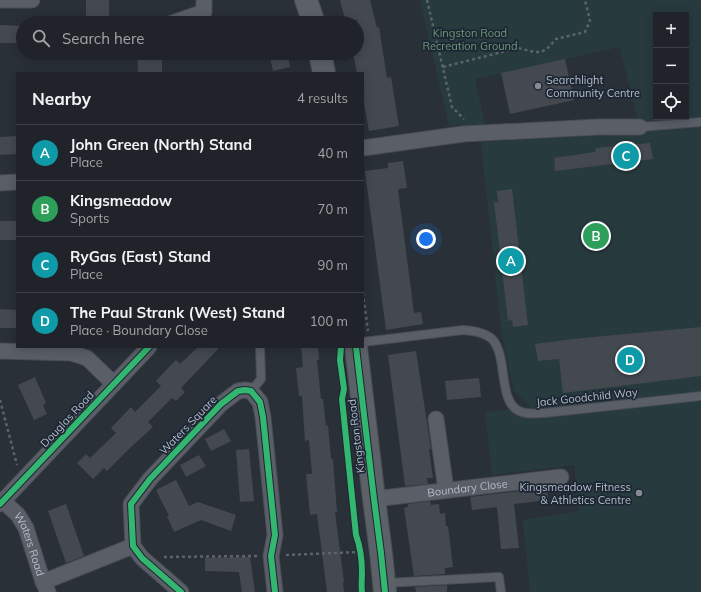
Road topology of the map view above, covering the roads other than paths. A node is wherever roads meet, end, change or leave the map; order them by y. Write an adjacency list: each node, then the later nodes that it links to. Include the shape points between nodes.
1 (0, 0): 2 (street)
2 (32, 0)
3 (204, 0): 5 (street, via 204,12)
4 (306, 0): 6 (main road)
5 (192, 16)
6 (312, 16)
7 (701, 122): 8 (lane)
8 (640, 127): 9 (street, via 463,134)
9 (364, 148)
10 (16, 182): 11 (street)
11 (0, 184)
12 (364, 342): 19 (lane, Jack Goodchild Way, via 463,330 477,332 491,339 500,351 508,400 515,408 525,413)
13 (149, 348): 17 (street, Douglas Road)
14 (260, 348): 18 (lane, via 261,379)
15 (356, 348): 23 (main road, Kingston Road)
16 (0, 351): 17 (street, via 71,353 87,358)
17 (114, 384): 24 (street, Douglas Road)
18 (251, 391): 25 (street, Waters Square, via 238,391 221,404 150,479 131,504); 29 (street, via 260,402 263,417 275,535 271,556)
19 (701, 396)
20 (436, 419): 22 (street)
21 (561, 477): 22 (street, Boundary Close)
22 (446, 490): 23 (street, Boundary Close)
23 (374, 499): 27 (main road, Kingston Road)
24 (2, 502): 26 (street, Waters Road, via 18,515 26,528)
25 (138, 552): 26 (street); 28 (street)
26 (46, 587)
27 (384, 588): 30 (lane, via 499,578)
28 (182, 592)
29 (275, 592)
30 (501, 592)

